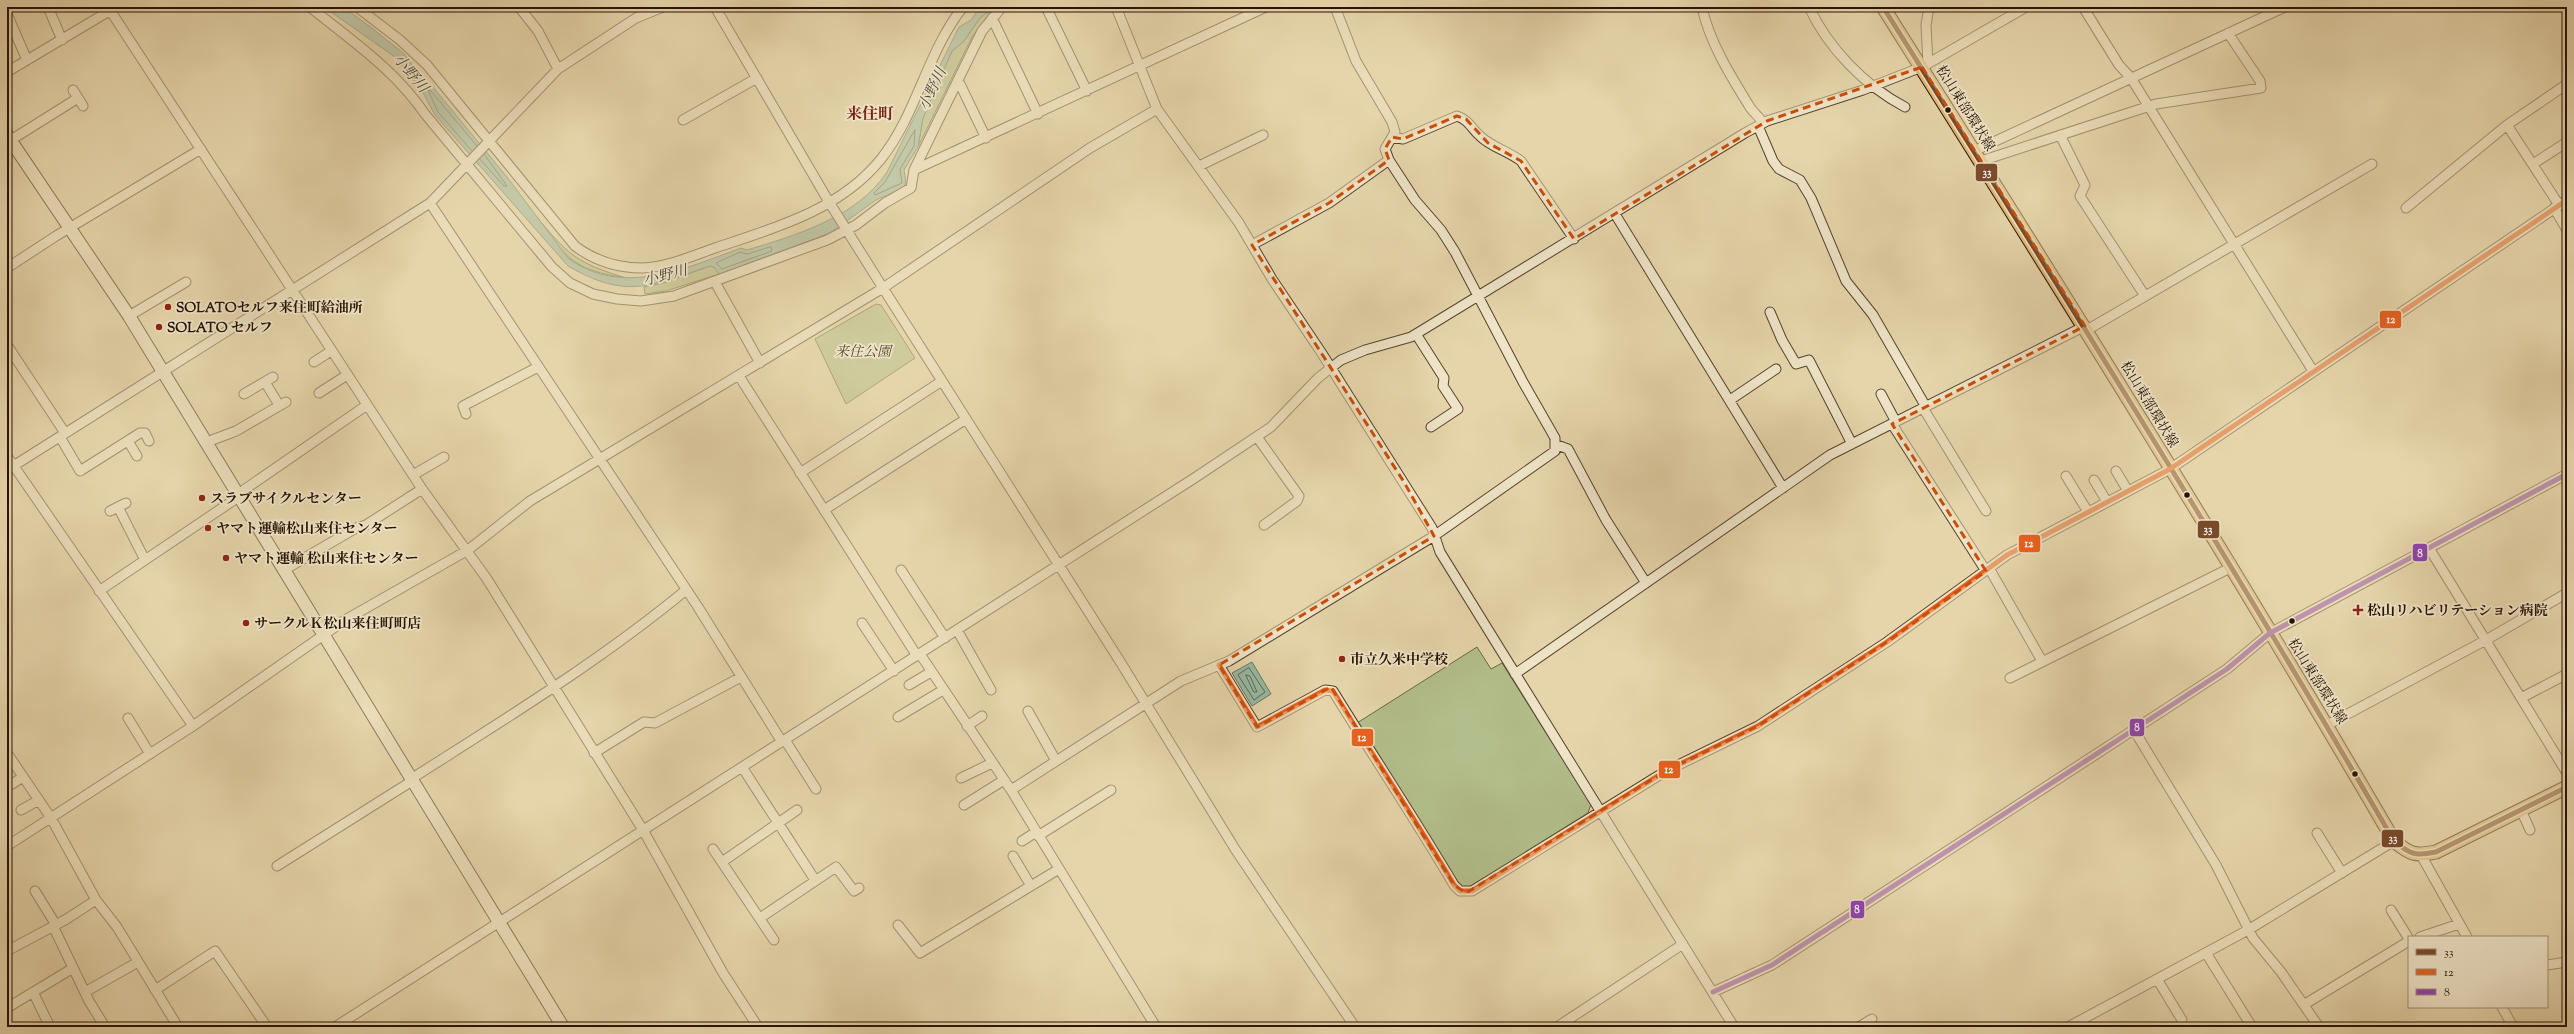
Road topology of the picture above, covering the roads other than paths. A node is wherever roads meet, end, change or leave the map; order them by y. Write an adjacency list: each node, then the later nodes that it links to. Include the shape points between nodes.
1 (48, 7): 25 (street)
2 (310, 7): 55 (street, via 384,65)
3 (357, 7): 51 (street, via 400,40 427,65)
4 (519, 7): 29 (street, via 538,31)
5 (663, 7): 29 (street, via 636,18)
6 (715, 7): 31 (street)
7 (963, 7): 61 (street, via 948,31 892,143 867,176)
8 (1002, 7): 23 (street)
9 (1046, 7): 36 (street)
10 (1116, 7): 28 (street)
11 (1266, 7): 28 (street)
12 (1335, 7): 48 (street, via 1356,61 1392,122 1395,132)
13 (1702, 7): 43 (street, via 1710,35 1748,106 1759,116)
14 (1809, 7): 35 (street, via 1841,55)
15 (1883, 7): 27 (main road, 松山東部環状線)
16 (1929, 7): 27 (street)
17 (2026, 7): 21 (street)
18 (2084, 7): 32 (street, via 2119,65)
19 (2285, 7): 24 (street)
20 (111, 8): 25 (street); 52 (street)
21 (2010, 11): 27 (street)
22 (7, 14): 26 (street)
23 (992, 18): 33 (street, via 982,31); 41 (street)
24 (2228, 33): 32 (street); 38 (street, via 2260,81 2261,88)
25 (62, 40): 26 (street)
26 (27, 60): 30 (street)
27 (1925, 66): 35 (street); 53 (main road, 松山東部環状線)
28 (1138, 67): 36 (street); 40 (street)
29 (558, 69): 51 (street)
30 (7, 72)
31 (757, 78): 42 (street); 61 (street)
32 (2131, 78): 38 (street); 53 (street)
33 (958, 80): 49 (street); 59 (street)
34 (2567, 84): 44 (street)
35 (1872, 86): 39 (street); 43 (street)
36 (1087, 91): 41 (street)
37 (83, 106): 47 (street, via 76,94)
38 (2148, 106): 46 (street); 69 (street)
39 (1905, 107)
40 (1157, 109): 58 (street); 74 (street, via 1057,170)
41 (1038, 114): 49 (street)
42 (683, 120)
43 (1761, 124): 64 (street); 99 (street, via 1773,162 1779,169 1800,180 1811,198 1846,281 1873,315)
44 (2507, 124): 57 (street); 63 (street)
45 (1264, 135): 58 (street)
46 (2060, 135): 53 (street); 76 (street, via 2086,184 2080,196)
47 (9, 137): 65 (street)
48 (1392, 137): 54 (street, via 1385,149); 68 (street, via 1403,139 1457,116 1466,119 1488,143 1510,152 1521,161)
49 (986, 138): 59 (street)
50 (2567, 142): 57 (street)
51 (489, 143): 55 (street); 61 (street, via 575,246 592,257 620,266 654,267 671,263 796,220)
52 (201, 150): 65 (street); 75 (street)
53 (1978, 156): 80 (main road, 松山東部環状線)
54 (1389, 160): 70 (street, via 1329,203); 77 (street, via 1415,200 1448,241)
55 (470, 162): 60 (street); 73 (street, via 552,267 570,283 593,294 641,301 674,296)
56 (2372, 164): 69 (street)
57 (2532, 164): 62 (street)
58 (1199, 166): 70 (street)
59 (914, 170): 66 (street, via 911,188)
60 (430, 203): 75 (street); 86 (street)
61 (831, 204): 66 (street)
62 (2560, 204): 67 (street); 90 (street)
63 (2406, 208)
64 (1615, 214): 68 (street); 97 (street)
65 (70, 228): 71 (street); 79 (street)
66 (846, 229): 73 (street, via 797,253); 74 (street)
67 (2567, 230)
68 (1574, 239): 77 (street)
69 (2234, 244): 76 (street); 90 (street)
70 (1252, 245): 87 (street)
71 (7, 268)
72 (186, 282): 79 (street)
73 (715, 282): 85 (street)
74 (883, 288): 85 (street); 93 (street)
75 (291, 289): 83 (street); 89 (street)
76 (2145, 296): 80 (street)
77 (1478, 297): 81 (street); 110 (street)
78 (1770, 312): 109 (street, via 1796,364 1809,360)
79 (129, 316): 89 (street)
80 (2086, 328): 99 (street); 116 (main road, 松山東部環状線)
81 (1416, 334): 87 (street, via 1353,354); 103 (street, via 1444,378 1443,386 1458,409)
82 (7, 345): 104 (street)
83 (331, 351): 84 (street); 91 (street)
84 (314, 362)
85 (760, 363): 92 (street)
86 (538, 367): 100 (street, via 463,406); 114 (street)
87 (1331, 368): 105 (street, via 1271,427); 133 (street, via 1404,482 1432,528)
88 (1776, 370): 97 (street)
89 (163, 371): 104 (street); 108 (street)
90 (2313, 371): 116 (street)
91 (347, 375): 94 (street); 98 (street)
92 (739, 376): 114 (street); 118 (street)
93 (942, 381): 101 (street); 118 (street)
94 (320, 393)
95 (244, 394): 108 (street, via 269,380 282,403 236,430)
96 (1881, 394): 102 (street)
97 (1730, 400): 123 (street)
98 (367, 405): 120 (street); 126 (street)
99 (1924, 407): 102 (street); 130 (street)
100 (466, 414)
101 (966, 419): 129 (street); 137 (street)
102 (1894, 423): 109 (street); 141 (street)
103 (1431, 427)
104 (63, 435): 106 (street, via 80,471); 115 (street)
105 (1257, 436): 132 (street, via 1299,496 1298,501); 137 (street)
106 (128, 441): 107 (street, via 140,433 145,433); 112 (street)
107 (149, 441)
108 (206, 442): 126 (street)
109 (1852, 444): 123 (street)
110 (1557, 445): 133 (street, via 1555,450); 142 (street, via 1568,449 1606,520)
111 (7, 456): 115 (street)
112 (137, 456)
113 (444, 457): 120 (street)
114 (598, 459): 135 (street, via 530,501); 143 (street)
115 (10, 468): 144 (street)
116 (2170, 469): 125 (street); 138 (main road, 松山東部環状線)
117 (2116, 471): 125 (street)
118 (800, 473): 129 (street)
119 (2567, 474): 134 (street)
120 (412, 475): 124 (street)
121 (2066, 476): 131 (street)
122 (2094, 480): 127 (street)
123 (1783, 488): 142 (street)
124 (422, 489): 135 (street); 139 (street, via 366,525 356,528)
125 (2128, 491): 127 (street)
126 (239, 495): 136 (street); 139 (street)
127 (2107, 502): 131 (street)
128 (118, 507): 136 (street)
129 (824, 510): 152 (street)
130 (1986, 511)
131 (2088, 512): 141 (street, via 2007,555)
132 (1264, 525)
133 (1434, 536): 154 (street); 157 (street, via 1440,552)
134 (2429, 548): 148 (street); 151 (street)
135 (468, 550): 149 (street); 162 (street)
136 (145, 560): 144 (street)
137 (1058, 564): 147 (street); 166 (street)
138 (2230, 568): 148 (main road, 松山東部環状線); 153 (street, via 2077,646)
139 (284, 570): 149 (street)
140 (901, 570): 150 (street)
141 (1987, 570): 153 (street); 197 (street, via 1887,642 1758,726 1666,771)
142 (1646, 583): 157 (street)
143 (686, 590): 159 (street); 162 (street)
144 (99, 591): 172 (street)
145 (2567, 593): 151 (street)
146 (862, 623): 155 (street)
147 (957, 630): 150 (street); 164 (street)
148 (2270, 633): 171 (main road, 松山東部環状線); 174 (street, via 2227,669)
149 (323, 634): 172 (street); 185 (street)
150 (945, 638): 152 (street)
151 (2486, 640): 165 (street); 171 (street)
152 (918, 655): 155 (street); 156 (street)
153 (2042, 661): 160 (street)
154 (1219, 665): 166 (street, via 1181,681); 197 (street, via 1257,727 1325,690 1333,691 1460,891 1472,891)
155 (894, 671): 175 (street)
156 (931, 672): 161 (street); 163 (street)
157 (1515, 674): 197 (street)
158 (2567, 674): 165 (street)
159 (741, 677): 175 (street); 177 (street, via 656,723 644,722)
160 (2010, 678)
161 (909, 685)
162 (554, 690): 177 (street); 185 (street)
163 (943, 690): 169 (street); 173 (street)
164 (991, 690)
165 (2521, 698): 182 (street)
166 (1146, 704): 179 (street); 257 (street, via 1235,849)
167 (1028, 711): 179 (street)
168 (982, 716): 173 (street)
169 (898, 717)
170 (128, 718): 178 (street)
171 (2327, 725): 204 (main road, 松山東部環状線)
172 (193, 726): 178 (street)
173 (967, 726): 180 (street)
174 (2134, 730): 225 (street, via 2216,865); 242 (street, via 1772,965)
175 (783, 741): 181 (street); 189 (street)
176 (7, 752): 183 (street)
177 (594, 753): 200 (street)
178 (150, 754): 198 (street)
179 (1056, 761): 190 (street)
180 (992, 763): 184 (street); 186 (street)
181 (742, 767): 199 (street); 200 (street)
182 (2567, 773)
183 (24, 777): 187 (street); 192 (street)
184 (961, 778)
185 (412, 780): 211 (street); 221 (street)
186 (1004, 780): 190 (street); 193 (street)
187 (7, 787)
188 (2567, 787): 196 (main road)
189 (816, 789)
190 (1011, 790): 203 (street)
191 (1111, 790): 203 (street)
192 (39, 800): 194 (street); 198 (street)
193 (964, 805)
194 (22, 810)
195 (797, 810): 199 (street)
196 (2522, 810): 201 (street); 208 (main road, via 2436,852)
197 (1599, 811): 231 (street)
198 (51, 818): 206 (street); 218 (street)
199 (779, 824): 210 (street); 214 (street)
200 (643, 830): 221 (street); 255 (street, via 723,973)
201 (2530, 830)
202 (2317, 833): 213 (street)
203 (1037, 834): 205 (street); 212 (street)
204 (2394, 841): 208 (main road, 松山東部環状線, via 2409,853); 213 (street)
205 (1022, 842)
206 (7, 846)
207 (713, 850): 210 (street)
208 (2421, 855): 222 (street)
209 (1013, 856): 215 (street)
210 (722, 862): 220 (street)
211 (277, 866)
212 (1059, 869): 215 (street); 256 (street)
213 (2342, 873): 225 (street)
214 (815, 880): 216 (street, via 836,867 854,891); 220 (street)
215 (1031, 886): 224 (street, via 920,953)
216 (859, 888)
217 (35, 891): 223 (street)
218 (96, 900): 223 (street); 234 (street)
219 (2391, 910): 228 (street)
220 (760, 918): 229 (street)
221 (498, 921): 248 (street); 254 (street)
222 (2459, 924): 226 (street); 227 (street)
223 (54, 925): 232 (street); 237 (street)
224 (898, 925)
225 (2248, 930): 233 (street); 243 (street)
226 (2423, 936)
227 (2466, 936)
228 (2408, 938)
229 (774, 940)
230 (2408, 941): 243 (street)
231 (1683, 944): 242 (street); 258 (street)
232 (7, 951)
233 (2206, 953): 238 (street); 262 (street)
234 (138, 962): 239 (street); 241 (street)
235 (2567, 962): 236 (street)
236 (2548, 965)
237 (73, 968): 240 (street); 241 (street)
238 (2157, 979): 247 (street); 261 (street)
239 (155, 990): 251 (street); 252 (street, via 215,951)
240 (33, 992): 244 (street); 249 (street)
241 (84, 992): 250 (street)
242 (1713, 992): 259 (street)
243 (2305, 1004): 263 (street)
244 (7, 1008)
245 (2503, 1008): 264 (street)
246 (1872, 1019): 260 (street)
247 (2182, 1020)
248 (346, 1024): 253 (street)
249 (50, 1027)
250 (105, 1027)
251 (177, 1027)
252 (267, 1027)
253 (335, 1027)
254 (563, 1027)
255 (758, 1027)
256 (1156, 1027)
257 (1355, 1027)
258 (1557, 1027)
259 (1734, 1027)
260 (1859, 1027)
261 (2068, 1027)
262 (2252, 1027)
263 (2319, 1027)
264 (2513, 1027)

